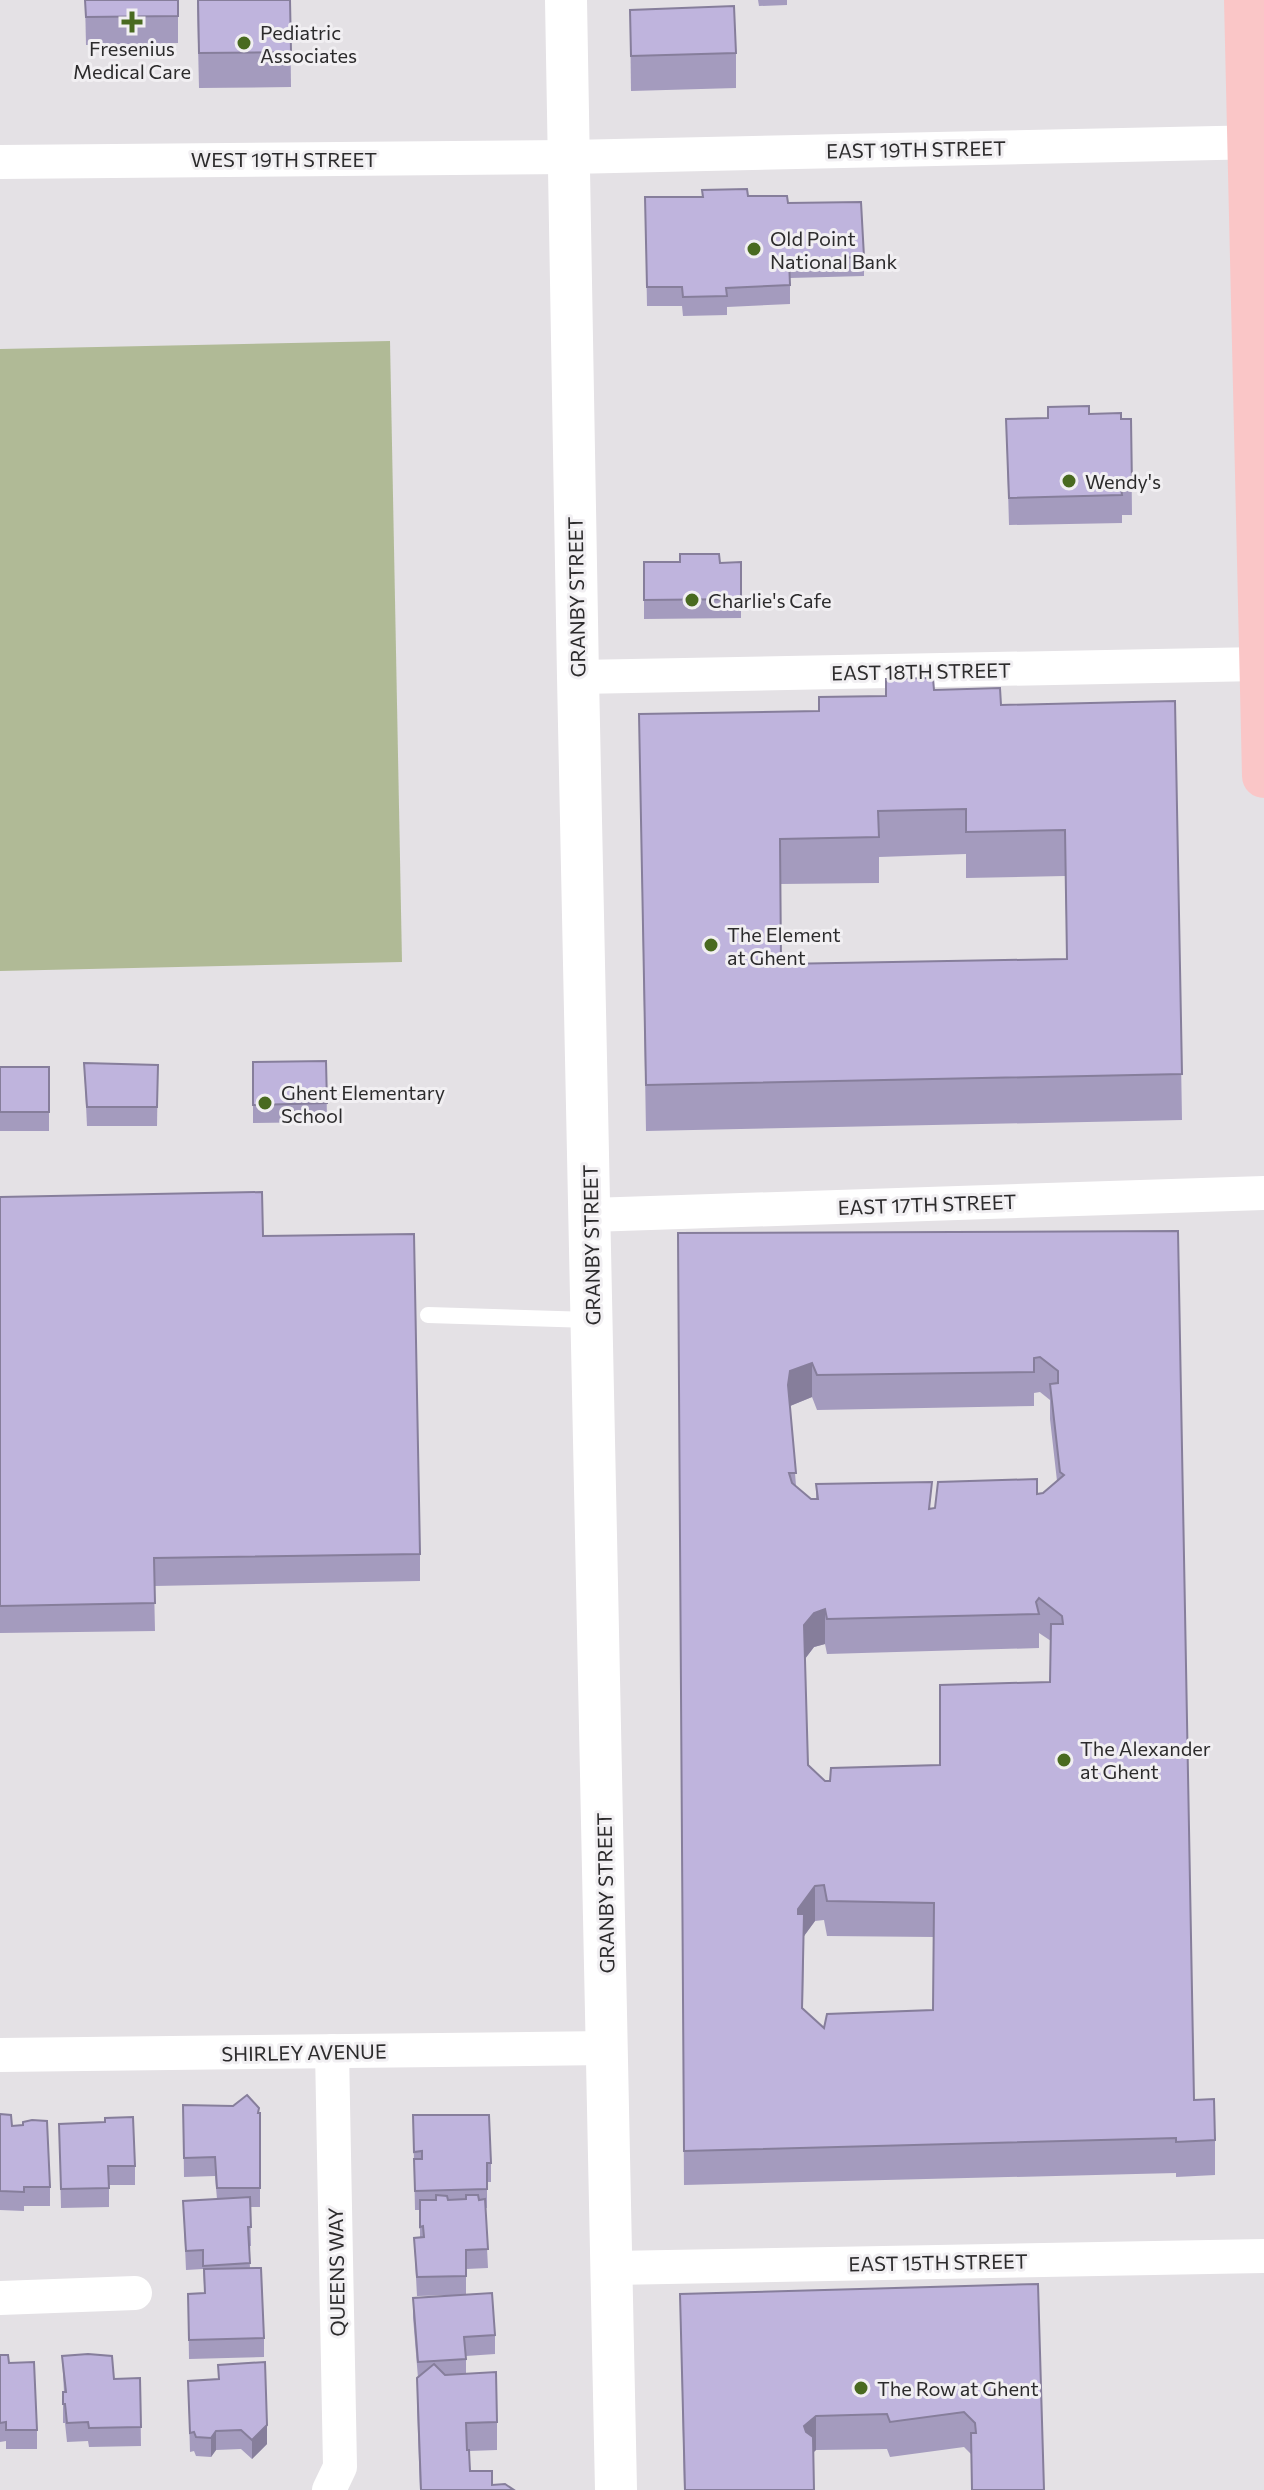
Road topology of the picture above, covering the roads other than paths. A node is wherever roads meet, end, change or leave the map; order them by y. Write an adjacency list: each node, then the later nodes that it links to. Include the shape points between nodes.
1 (566, 0): 4 (street, GRANBY STREET)
2 (1246, 0): 3 (main road)
3 (1257, 142): 4 (street, EAST 19TH STREET); 6 (main road)
4 (569, 157): 5 (street, WEST 19TH STREET); 7 (street, GRANBY STREET)
5 (0, 162)
6 (1262, 664): 7 (street, EAST 18TH STREET); 8 (main road)
7 (578, 677): 10 (street, GRANBY STREET)
8 (1264, 776)
9 (1264, 1193): 10 (street, EAST 17TH STREET)
10 (590, 1215): 12 (street, GRANBY STREET)
11 (428, 1315): 12 (lane)
12 (593, 1320): 13 (street, GRANBY STREET)
13 (608, 2048): 14 (street, SHIRLEY AVENUE); 17 (street, GRANBY STREET)
14 (332, 2051): 15 (street, SHIRLEY AVENUE); 20 (street, QUEENS WAY, via 340,2467)
15 (0, 2055)
16 (1264, 2256): 17 (street, EAST 15TH STREET)
17 (612, 2268): 21 (street, GRANBY STREET)
18 (135, 2293): 19 (street)
19 (0, 2298)
20 (329, 2490)
21 (616, 2490)

